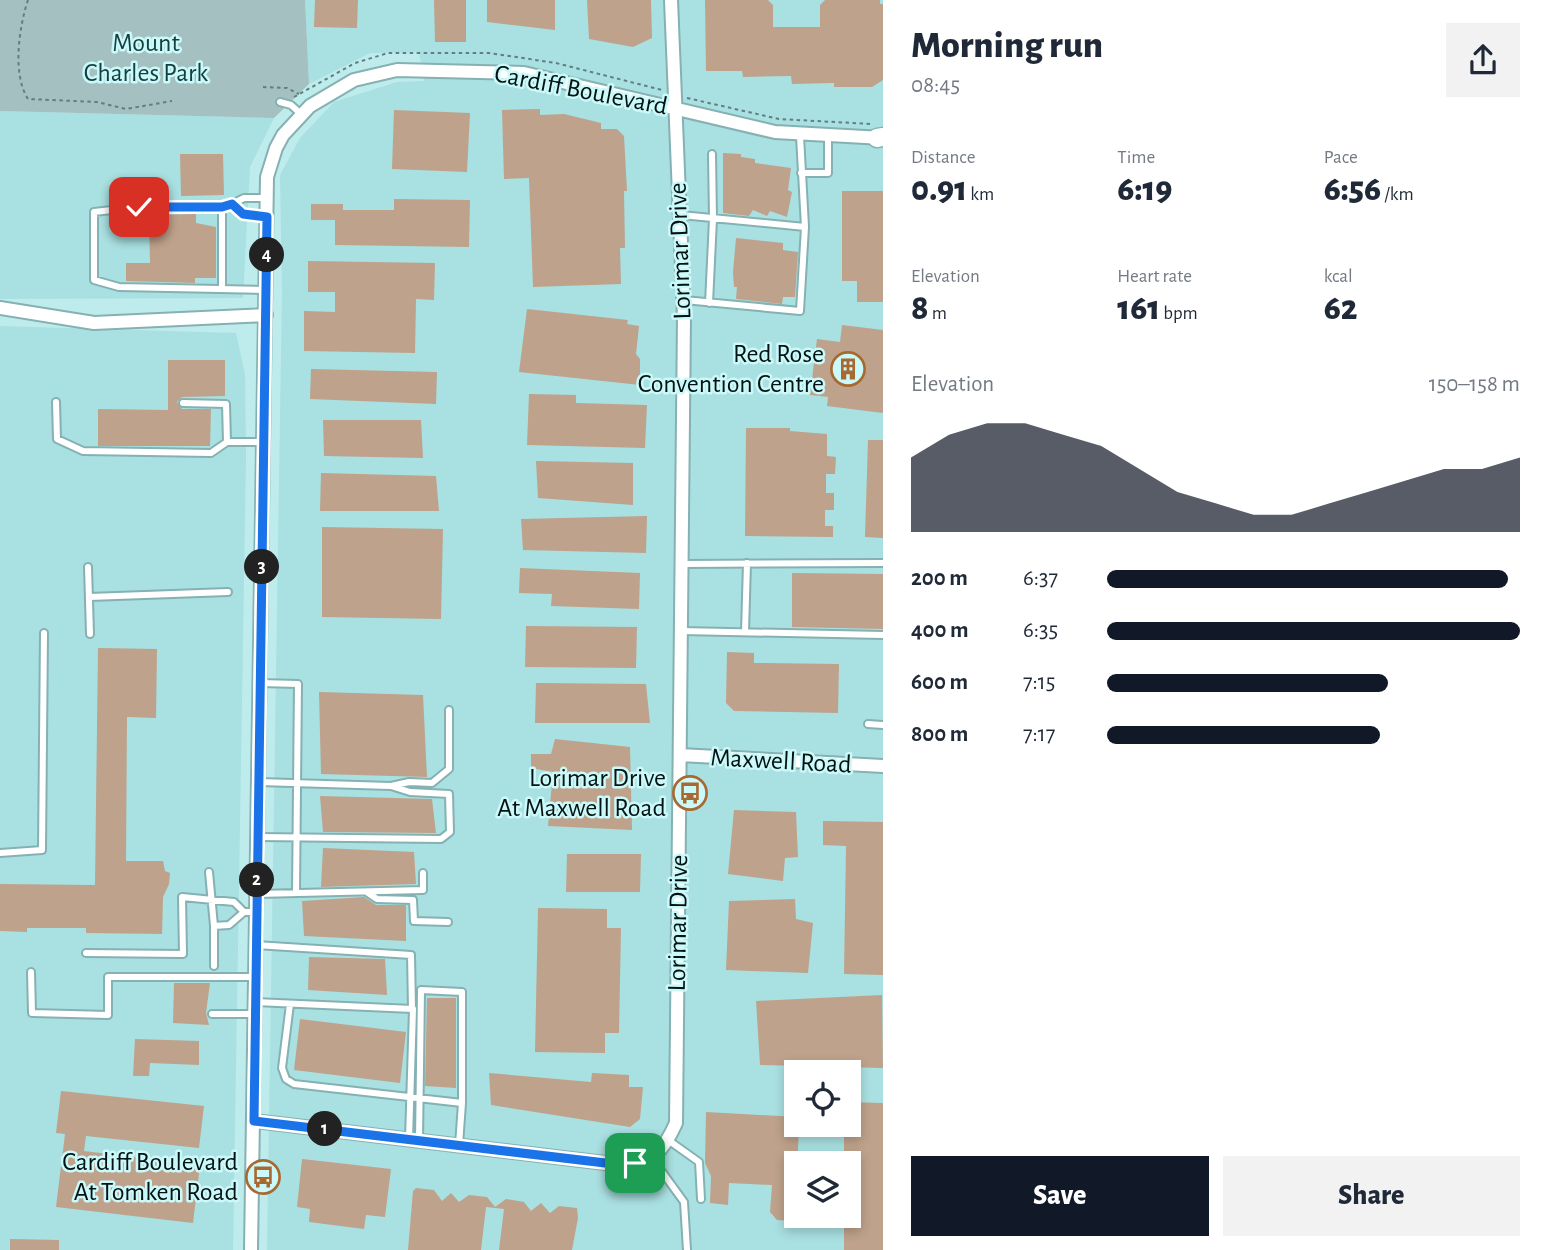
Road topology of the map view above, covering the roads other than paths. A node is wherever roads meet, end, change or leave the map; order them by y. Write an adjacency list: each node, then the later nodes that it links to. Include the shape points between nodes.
1 (671, 0): 3 (street, Lorimar Drive)
2 (280, 102): 4 (lane)
3 (674, 109): 4 (street, Cardiff Boulevard, via 524,73 386,71 354,79); 6 (street, Cardiff Boulevard); 13 (street, Lorimar Drive)
4 (305, 110): 10 (street, Cardiff Boulevard, via 276,148)
5 (880, 134): 7 (street, Cardiff Boulevard)
6 (800, 136): 7 (street, Cardiff Boulevard); 9 (lane)
7 (828, 137): 9 (lane, via 828,173)
8 (712, 154): 15 (lane)
9 (801, 173): 16 (lane)
10 (267, 198): 11 (lane, via 244,198); 14 (street, Cardiff Boulevard)
11 (232, 204): 12 (lane); 14 (lane, via 243,214)
12 (222, 207): 17 (lane); 17 (lane, via 94,212 93,281 119,287)
13 (679, 215): 15 (lane); 19 (street, Lorimar Drive)
14 (267, 217): 18 (street, Cardiff Boulevard)
15 (713, 219): 16 (lane); 20 (lane)
16 (805, 227): 20 (lane, via 800,311)
17 (222, 289): 18 (lane)
18 (266, 290): 22 (street, Cardiff Boulevard)
19 (683, 300): 20 (lane); 29 (street, Lorimar Drive)
20 (709, 303)
21 (0, 308): 22 (street, via 93,323)
22 (265, 315): 26 (street, Cardiff Boulevard)
23 (56, 402): 25 (lane, via 58,439 83,451 211,453)
24 (183, 403): 25 (lane, via 226,404)
25 (227, 442): 26 (lane)
26 (264, 442): 38 (street, Cardiff Boulevard)
27 (747, 563): 28 (lane); 29 (lane); 34 (lane)
28 (883, 563)
29 (681, 564): 33 (street, Lorimar Drive)
30 (88, 567): 32 (lane)
31 (228, 592): 32 (lane)
32 (89, 597): 36 (lane)
33 (681, 631): 34 (lane); 42 (street, Lorimar Drive)
34 (745, 632): 37 (lane)
35 (44, 633): 49 (lane, via 42,850)
36 (90, 634)
37 (883, 635)
38 (260, 683): 44 (street, Cardiff Boulevard); 45 (lane, via 298,684)
39 (449, 710): 46 (lane, via 449,769 432,783)
40 (868, 724): 41 (lane)
41 (883, 725)
42 (680, 755): 43 (street, Maxwell Road); 73 (street, Lorimar Drive, via 676,1123)
43 (883, 766)
44 (259, 782): 45 (lane); 47 (street, Cardiff Boulevard)
45 (297, 783): 46 (lane); 48 (lane)
46 (391, 786): 48 (lane, via 449,794 450,832 441,839)
47 (258, 838): 48 (lane); 54 (street, Cardiff Boulevard)
48 (296, 838): 52 (lane)
49 (0, 853)
50 (209, 872): 55 (lane)
51 (423, 873): 53 (lane, via 423,890)
52 (296, 893): 53 (lane); 54 (lane)
53 (368, 893): 57 (lane, via 377,899 413,900 414,921)
54 (257, 894): 56 (street, Cardiff Boulevard)
55 (212, 900): 56 (lane, via 234,902); 58 (lane); 60 (lane, via 182,897 183,954)
56 (251, 912): 58 (lane, via 229,925); 59 (street, Cardiff Boulevard)
57 (448, 922)
58 (214, 926): 61 (lane)
59 (256, 945): 63 (street, Cardiff Boulevard); 66 (lane, via 411,955)
60 (86, 953)
61 (214, 967)
62 (31, 972): 63 (lane, via 32,1013 108,1014 108,977)
63 (256, 977): 65 (street, Cardiff Boulevard)
64 (290, 1004): 65 (lane); 66 (lane); 68 (lane, via 282,1068 286,1079 294,1084)
65 (255, 1008): 67 (lane); 71 (street, Cardiff Boulevard)
66 (412, 1009): 68 (lane)
67 (212, 1014)
68 (410, 1097): 69 (lane); 72 (lane)
69 (420, 1098): 70 (lane); 70 (lane, via 421,990 462,992); 72 (lane)
70 (462, 1103): 74 (lane)
71 (254, 1121): 72 (street); 77 (street, Cardiff Boulevard)
72 (414, 1140): 74 (street)
73 (668, 1140): 75 (street, Lorimar Drive); 76 (lane, via 699,1162)
74 (459, 1146): 75 (street, via 622,1165)
75 (652, 1158): 78 (lane, via 684,1202)
76 (701, 1199)
77 (251, 1250)
78 (687, 1250)

